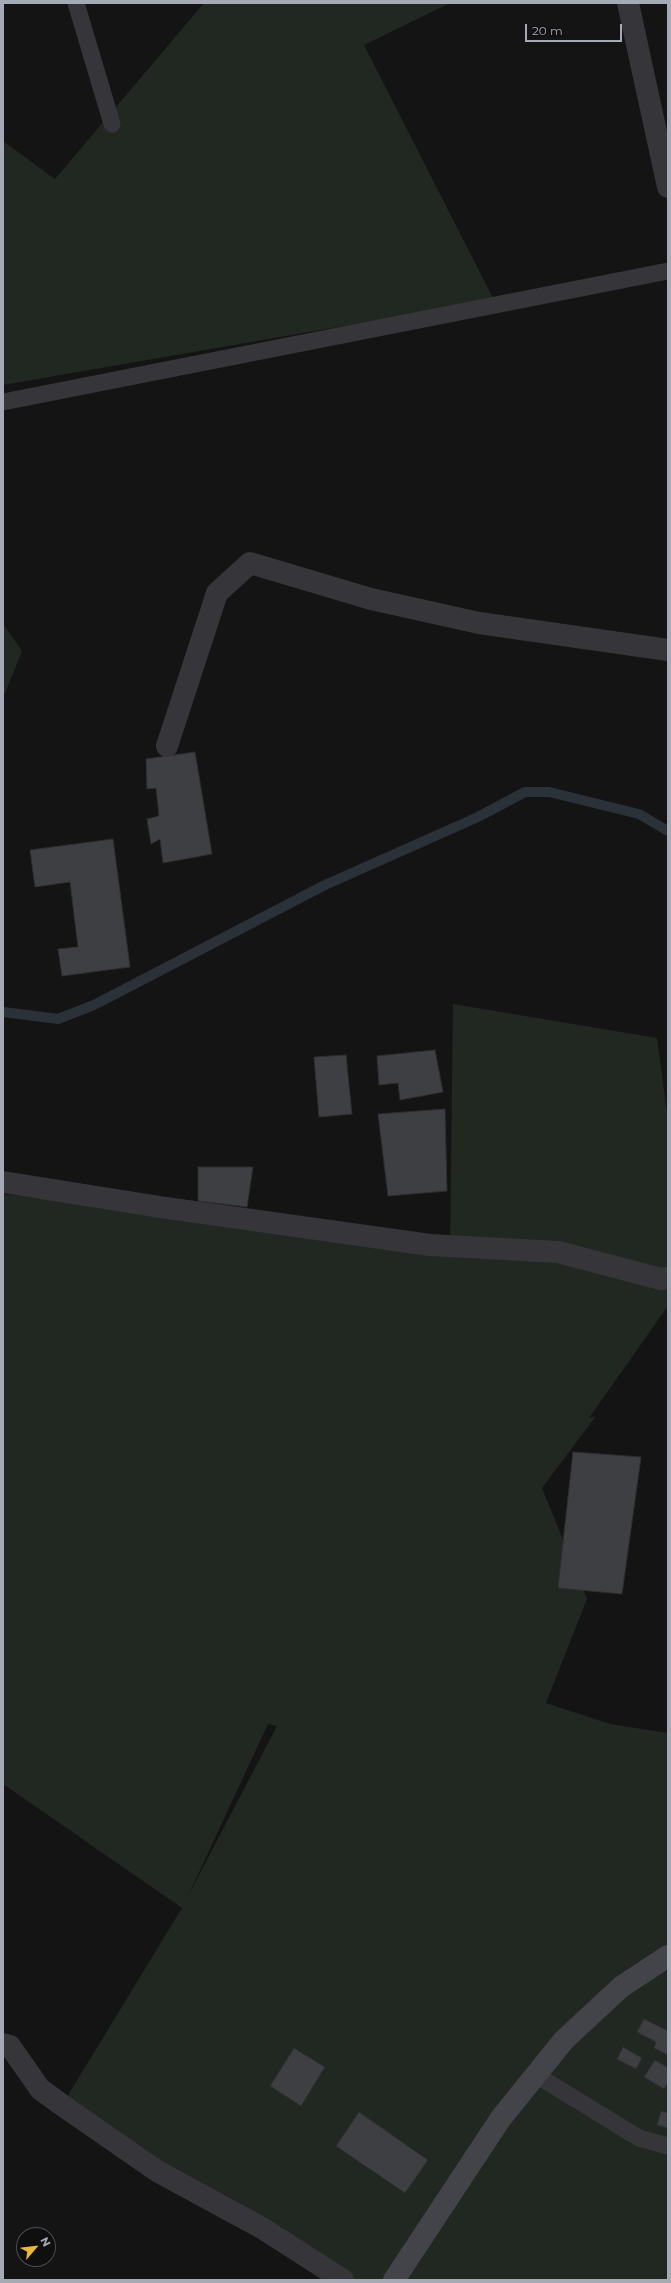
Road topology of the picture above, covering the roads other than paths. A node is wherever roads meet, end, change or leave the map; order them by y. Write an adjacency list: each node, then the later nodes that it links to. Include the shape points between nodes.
1 (76, 3): 3 (lane)
2 (628, 3): 4 (street)
3 (112, 124)
4 (668, 187)
5 (668, 271): 6 (lane)
6 (3, 402)
7 (668, 650): 8 (street, via 479,623 371,599 250,563 217,594)
8 (167, 746)
9 (3, 1182): 10 (street, via 430,1245 558,1252 661,1279)
10 (668, 1278)
11 (668, 1956): 13 (street, via 621,1987 564,2040)
12 (3, 2044): 15 (street, via 10,2046 40,2089 157,2171 262,2228)
13 (536, 2075): 14 (lane, via 639,2138); 16 (street, via 501,2118)
14 (668, 2146)
15 (343, 2280)
16 (394, 2280)

